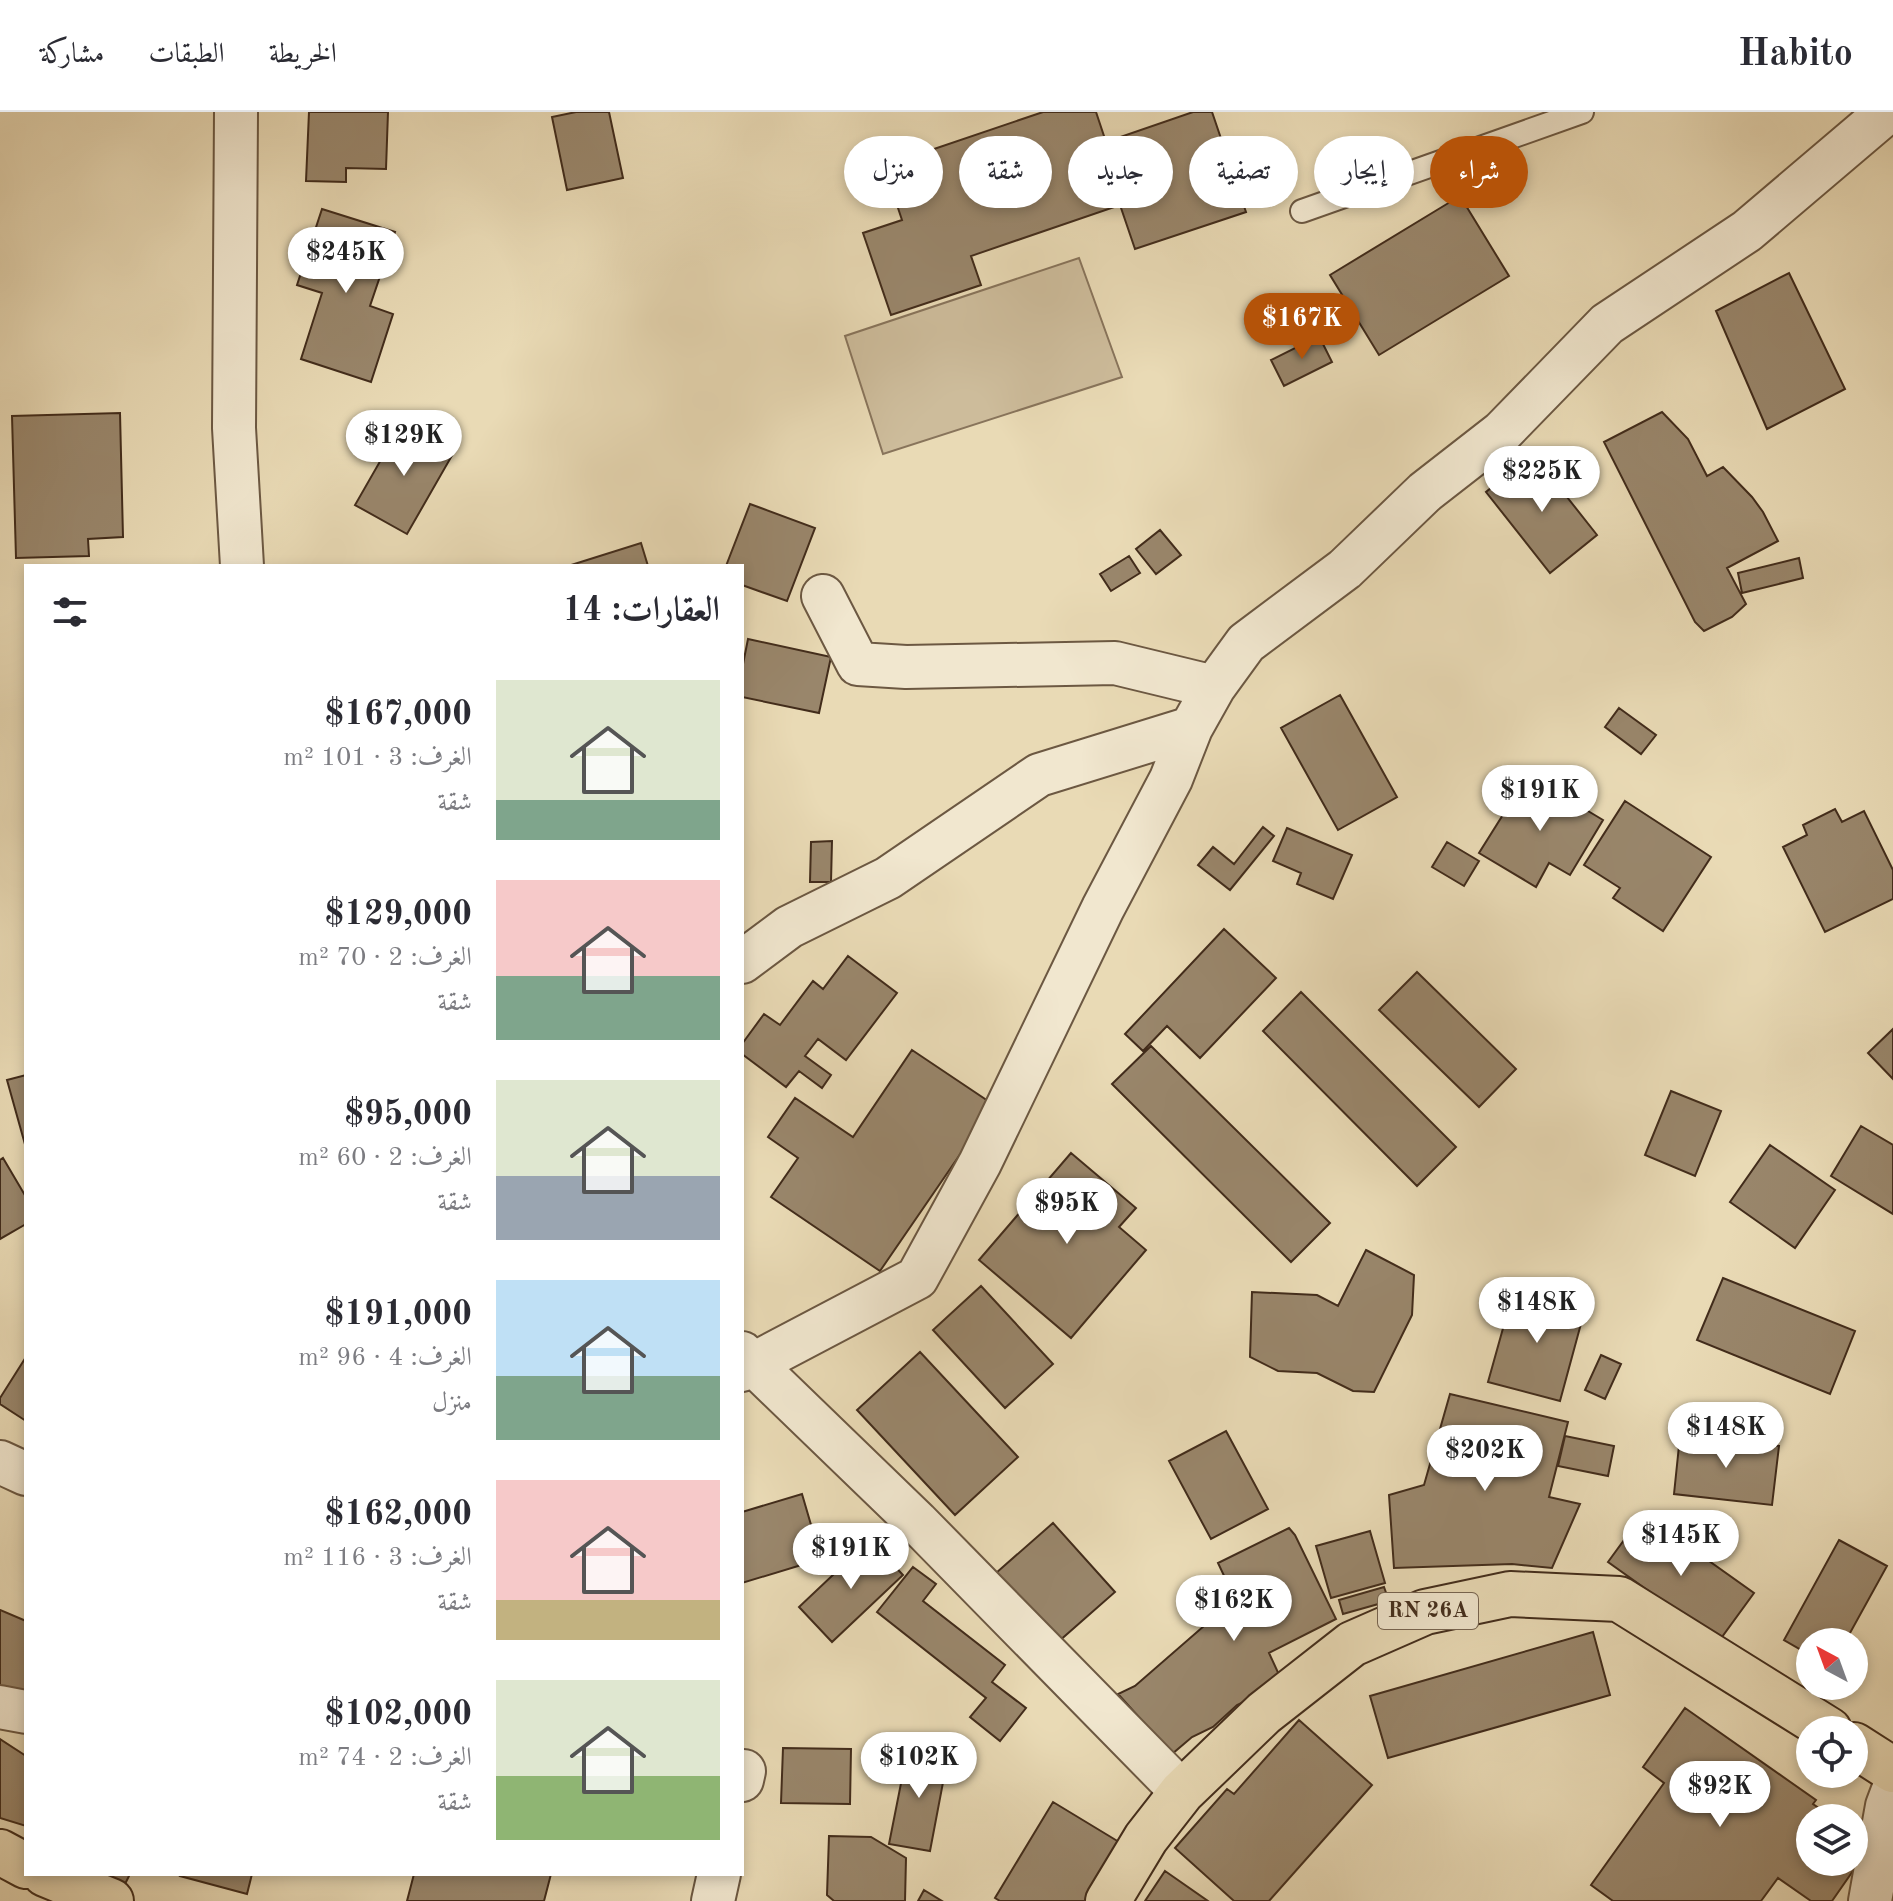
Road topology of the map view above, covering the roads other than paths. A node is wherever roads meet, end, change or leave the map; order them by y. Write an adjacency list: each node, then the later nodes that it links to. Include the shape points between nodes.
1 (236, 112): 5 (street, via 234,428)
2 (1582, 112): 4 (lane)
3 (1887, 112): 7 (street, via 1747,231 1607,324 1502,432 1425,492 1345,569 1246,643)
4 (1302, 211)
5 (242, 564)
6 (823, 596): 7 (street, via 858,664 1115,663)
7 (1214, 687): 8 (street)
8 (1191, 728): 9 (street, via 1039,775 888,878 789,927); 10 (street, via 1171,779 980,1163 917,1278)
9 (744, 961)
10 (746, 1362): 19 (street, via 917,1522)
11 (0, 1462): 12 (street)
12 (24, 1473)
13 (0, 1707): 14 (street)
14 (24, 1712)
15 (1807, 1716): 19 (main road, RN 26A, via 1619,1599 1510,1594 1425,1612 1352,1644 1264,1713)
16 (1868, 1754): 17 (main road)
17 (1893, 1770)
18 (1893, 1790): 27 (street)
19 (1182, 1792): 26 (main road, RN 26A)
20 (0, 1852): 21 (main road)
21 (24, 1865)
22 (50, 1876): 24 (main road)
23 (719, 1876): 25 (street)
24 (111, 1901)
25 (713, 1901)
26 (1108, 1901)
27 (1870, 1901)

